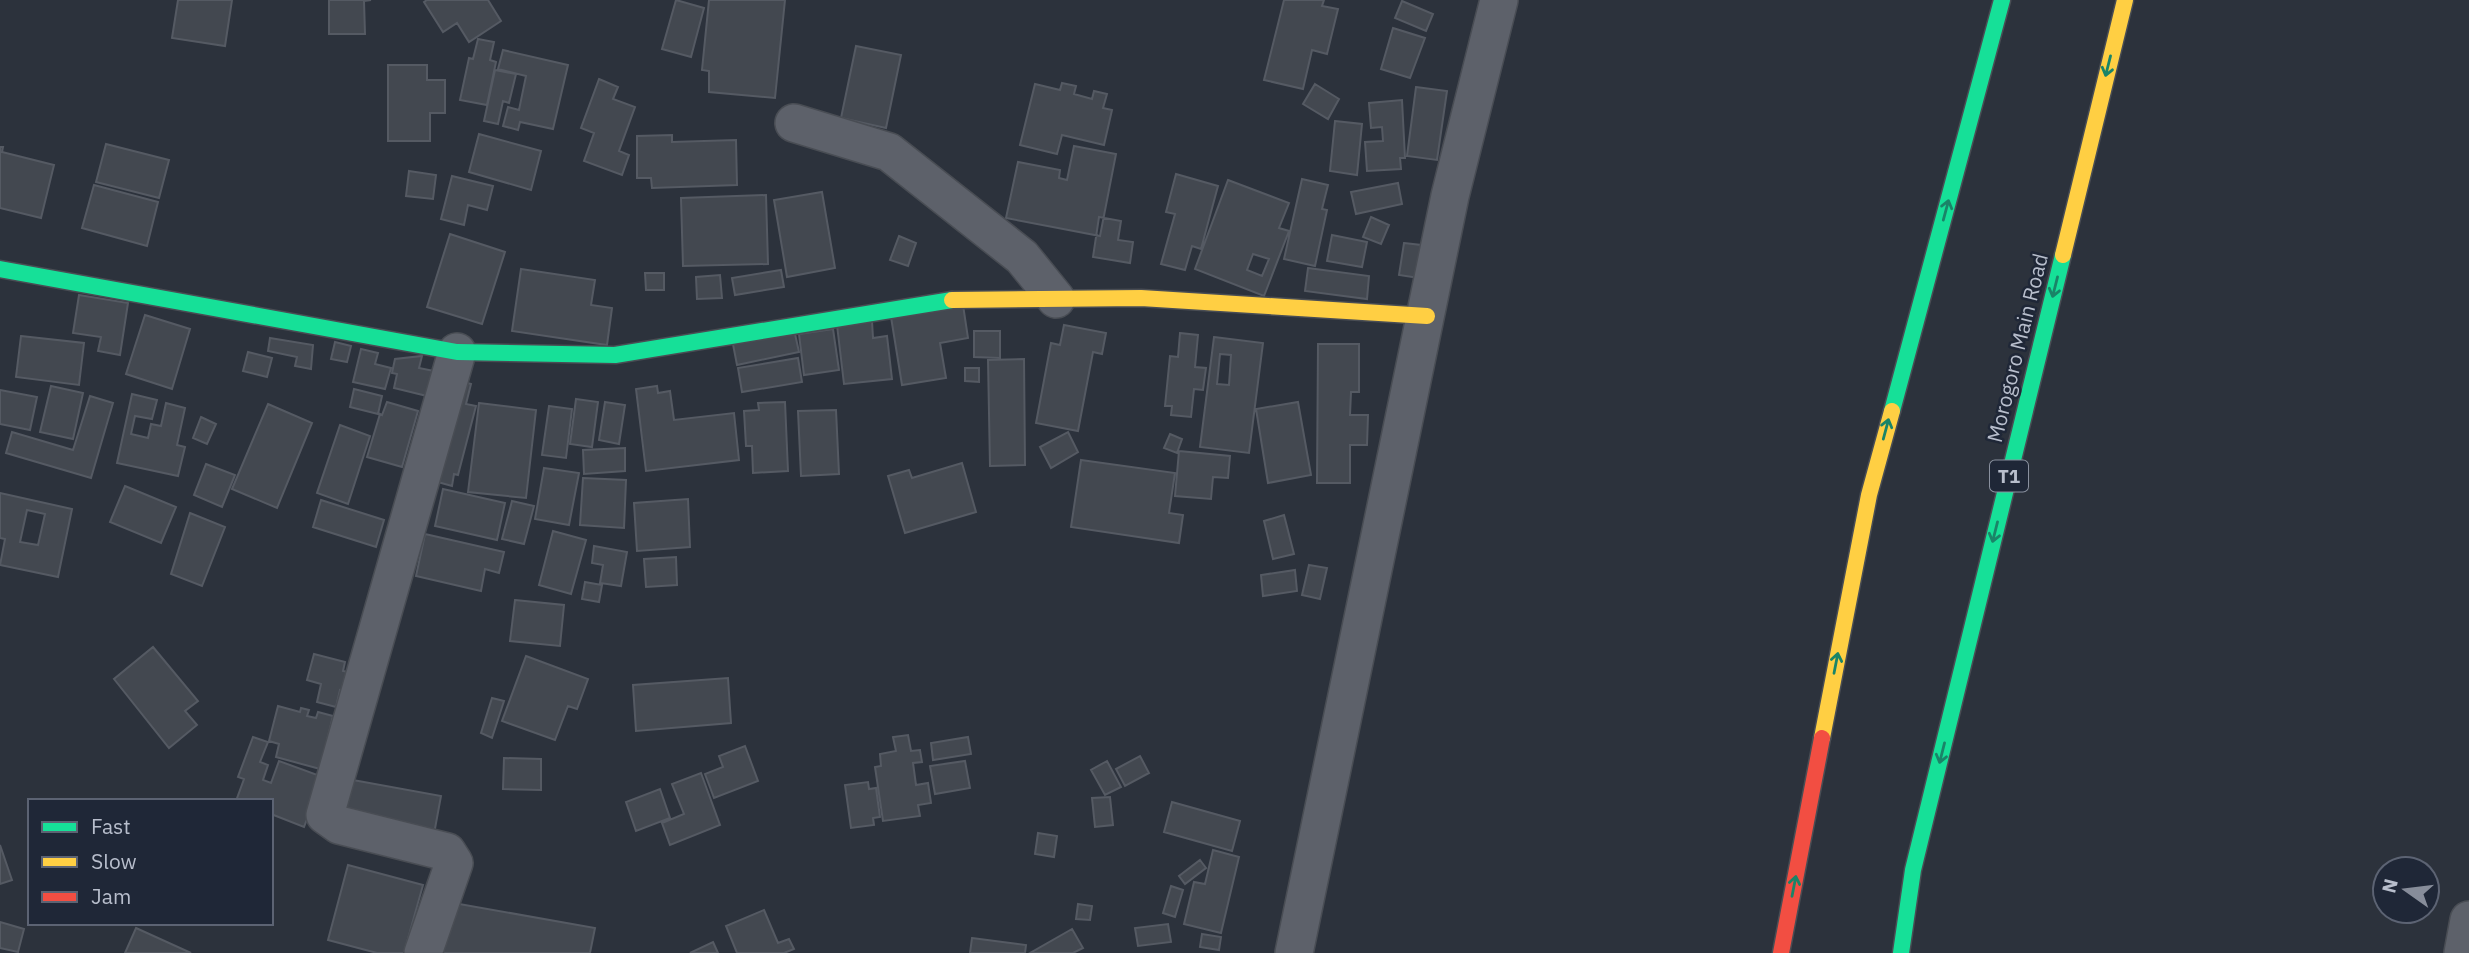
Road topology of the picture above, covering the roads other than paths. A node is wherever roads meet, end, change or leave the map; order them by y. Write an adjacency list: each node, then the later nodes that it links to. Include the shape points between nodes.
1 (1499, 0): 7 (street, via 1458,160)
2 (2003, 0): 12 (main road, one-way to 2, via 1869,495)
3 (2125, 0): 13 (main road, Morogoro Main Road / T1, one-way to 13, via 1913,870)
4 (793, 123): 6 (street, via 890,152 1022,257)
5 (0, 269): 8 (main road)
6 (1056, 299): 7 (main road, via 1141,298); 8 (main road, via 936,300 615,355)
7 (1427, 316): 11 (street)
8 (457, 352): 10 (street, via 325,814 339,825 447,852 454,863)
9 (2469, 920): 14 (street)
10 (422, 953)
11 (1294, 953)
12 (1781, 953)
13 (1901, 953)
14 (2463, 953)

